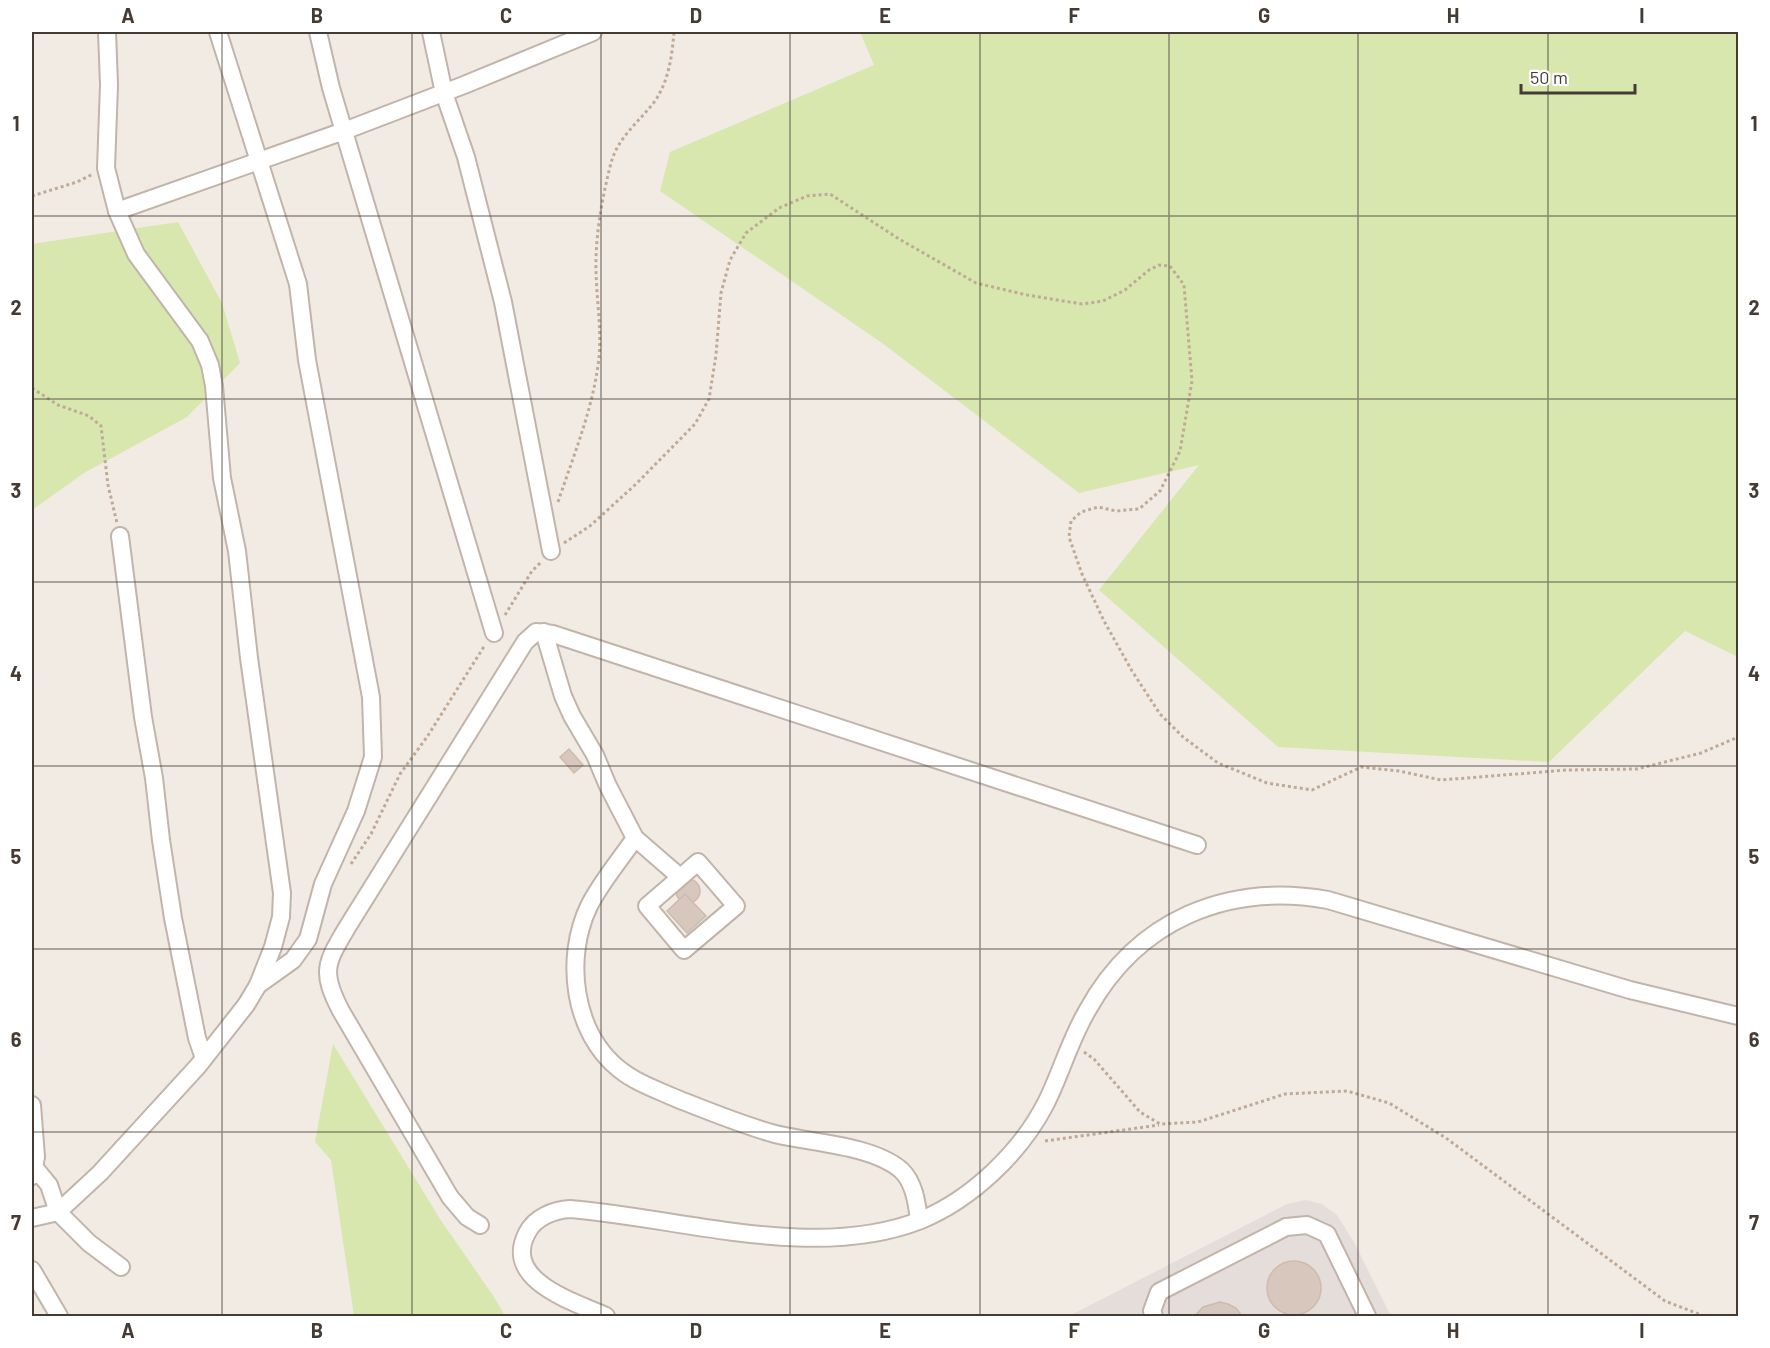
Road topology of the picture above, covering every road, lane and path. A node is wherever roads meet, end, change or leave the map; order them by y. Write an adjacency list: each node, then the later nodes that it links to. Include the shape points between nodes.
1 (107, 32): 11 (street, via 110,85)
2 (218, 32): 10 (street)
3 (318, 32): 9 (street)
4 (431, 32): 8 (street)
5 (593, 32): 7 (street)
6 (674, 32): 15 (path, via 666,79 655,100 622,139 602,199 596,257 599,356 589,415)
7 (571, 35): 8 (street)
8 (444, 93): 9 (street); 17 (street, via 466,157 503,302)
9 (344, 131): 10 (street); 19 (street)
10 (259, 161): 13 (street); 25 (street, via 298,284 307,360 371,697 373,757 356,811 322,884 308,939 293,960)
11 (106, 168): 12 (path); 13 (street)
12 (32, 196)
13 (117, 211): 25 (street, via 136,254 200,341 214,386 222,478 237,551 282,893 281,917)
14 (32, 388): 16 (path, via 101,426 108,485)
15 (557, 505)
16 (120, 536): 28 (street, via 171,906)
17 (551, 551): 19 (path, via 532,571); 20 (path, via 590,526 695,424 709,399 721,292 730,260 746,233 778,208 807,196 830,194 976,283 1082,304 1103,301 1125,291 1159,265 1170,266 1184,285 1192,381 1180,451 1160,491 1139,509 1116,511 1098,507 1081,512 1071,521 1069,537 1104,621 1132,671 1161,714 1183,737 1218,763 1268,783 1312,790 1361,767 1441,780 1636,769 1701,753)
18 (544, 632): 21 (street, via 563,696); 22 (street); 36 (street, via 536,632 525,642 348,926 328,966 333,996 389,1094 450,1197 467,1218)
19 (494, 633): 23 (path, via 400,774 371,834)
20 (1738, 737)
21 (635, 838): 24 (street); 35 (street, via 590,906 578,940 578,1000 602,1052 630,1076 723,1117 882,1159 908,1179)
22 (1197, 845)
23 (346, 870)
24 (680, 876): 24 (street, via 647,906 684,950 736,906 698,862)
25 (258, 985): 28 (street)
26 (1738, 1016): 27 (street, via 1630,990 1328,900 1274,894 1215,904 1155,933 1120,963 1106,981)
27 (1071, 1046): 30 (path, via 1094,1059 1140,1112); 35 (street, via 1045,1104 1018,1146 984,1181)
28 (204, 1058): 33 (street, via 100,1173)
29 (32, 1105): 32 (street, via 36,1156)
30 (1160, 1124): 31 (path); 43 (path, via 1198,1122 1285,1094 1347,1091 1389,1102 1446,1138 1665,1301)
31 (1045, 1141)
32 (33, 1172): 33 (street, via 49,1185)
33 (58, 1212): 34 (street); 37 (street)
34 (32, 1218)
35 (920, 1220): 40 (street, via 856,1235 805,1238 570,1209 541,1218 529,1229 523,1244 529,1273 544,1287)
36 (480, 1225)
37 (121, 1267)
38 (32, 1270): 39 (street)
39 (59, 1317)
40 (606, 1317)
41 (1154, 1317): 42 (street, via 1152,1311 1159,1292 1286,1227 1307,1225 1327,1234)
42 (1368, 1317)
43 (1704, 1317)

